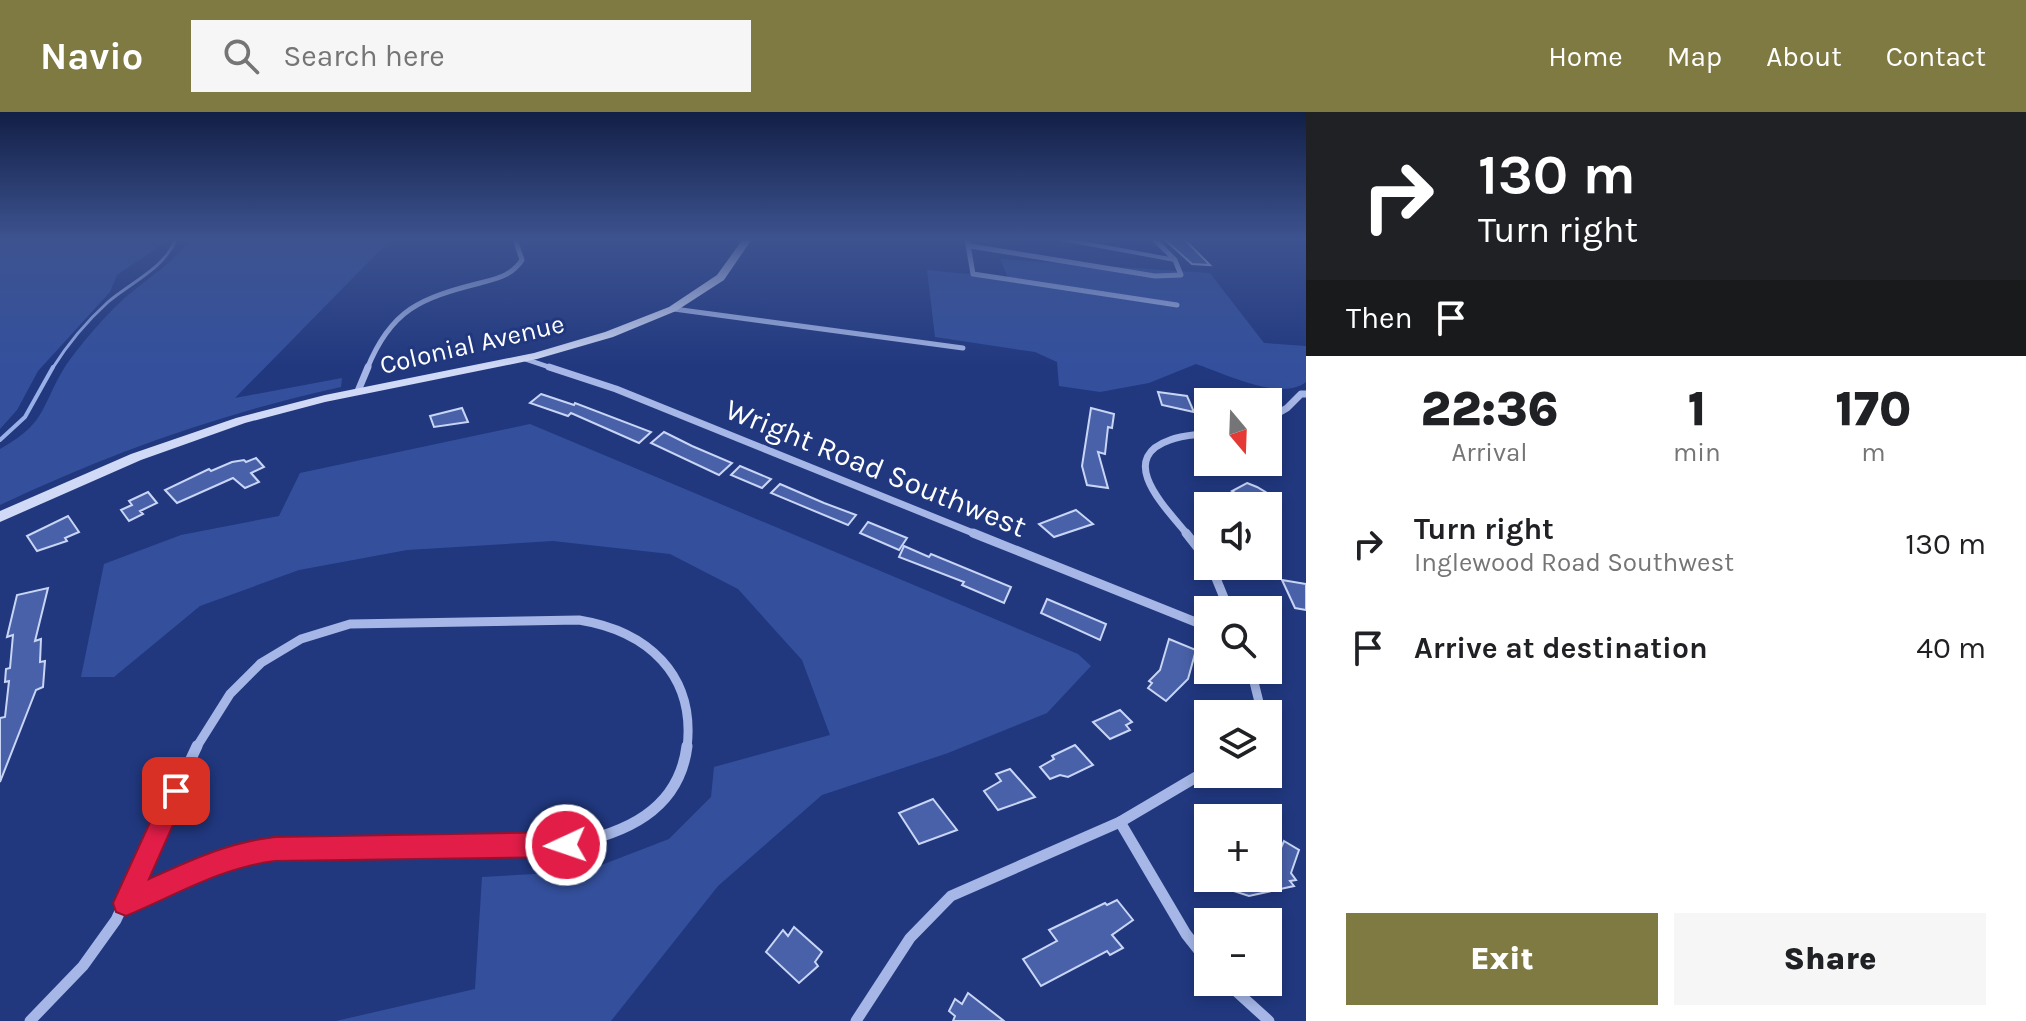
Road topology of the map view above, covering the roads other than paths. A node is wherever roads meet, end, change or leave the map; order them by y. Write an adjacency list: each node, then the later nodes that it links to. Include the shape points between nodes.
1 (485, 281): 8 (street, via 420,303 393,321)
2 (714, 281): 5 (main road, Colonial Avenue)
3 (1022, 281): 4 (street)
4 (1177, 305)
5 (674, 309): 6 (street); 7 (main road, Colonial Avenue)
6 (963, 348)
7 (525, 359): 8 (main road, Colonial Avenue); 14 (street, Wright Road Southwest, via 657,405)
8 (358, 391): 12 (main road, Colonial Avenue, via 222,426 125,461)
9 (1305, 394): 10 (street)
10 (1282, 411)
11 (1194, 435): 13 (street, via 1157,442 1143,467 1155,492)
12 (0, 517)
13 (1194, 543)
14 (1194, 621)
15 (1194, 778): 16 (street)
16 (1120, 822): 18 (street); 21 (street, via 941,903 918,926)
17 (126, 903): 17 (street, via 245,853 566,845 628,829 665,800 686,756 688,715 674,676 632,635 579,620 350,624 291,641 233,687 202,735); 20 (street, via 82,968)
18 (1194, 944)
19 (1241, 996): 22 (street)
20 (30, 1021)
21 (856, 1021)
22 (1269, 1021)

